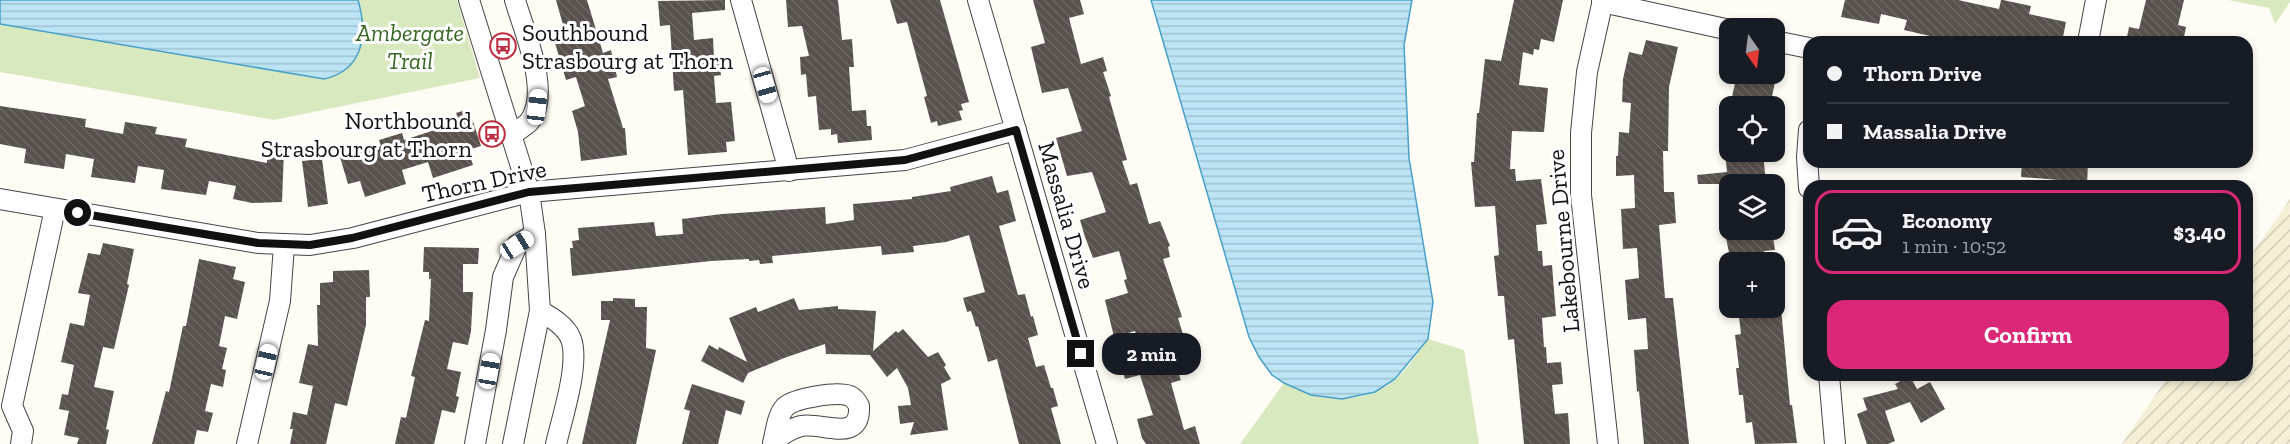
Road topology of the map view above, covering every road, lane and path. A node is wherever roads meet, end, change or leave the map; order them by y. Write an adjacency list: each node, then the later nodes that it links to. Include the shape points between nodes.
1 (468, 0): 12 (street)
2 (515, 0): 12 (street, via 539,87 537,107 528,122)
3 (741, 0): 13 (street)
4 (978, 0): 11 (street, Massalia Drive)
5 (2096, 0): 8 (street)
6 (1603, 1): 7 (street); 28 (street, Lakebourne Drive, via 1587,72 1581,133 1581,195)
7 (1719, 27)
8 (2089, 36)
9 (1785, 43): 10 (street)
10 (1803, 47)
11 (1016, 130): 13 (street, Thorn Drive, via 905,160); 27 (street, Massalia Drive)
12 (510, 136): 14 (street)
13 (789, 171): 14 (street, Thorn Drive)
14 (529, 192): 17 (street); 18 (street, Thorn Drive, via 352,238)
15 (0, 199): 16 (street, Thorn Drive)
16 (55, 209): 18 (street, Thorn Drive); 21 (street)
17 (535, 234): 19 (street); 24 (street, via 517,245 503,277)
18 (284, 245): 23 (street, via 280,301)
19 (540, 311): 25 (street); 26 (street, via 555,320 571,338 574,366)
20 (1830, 381): 29 (street)
21 (6, 410): 22 (street, via 23,431)
22 (21, 444)
23 (247, 444)
24 (475, 444)
25 (513, 444)
26 (556, 444)
27 (1107, 444)
28 (1608, 444)
29 (1835, 444)

